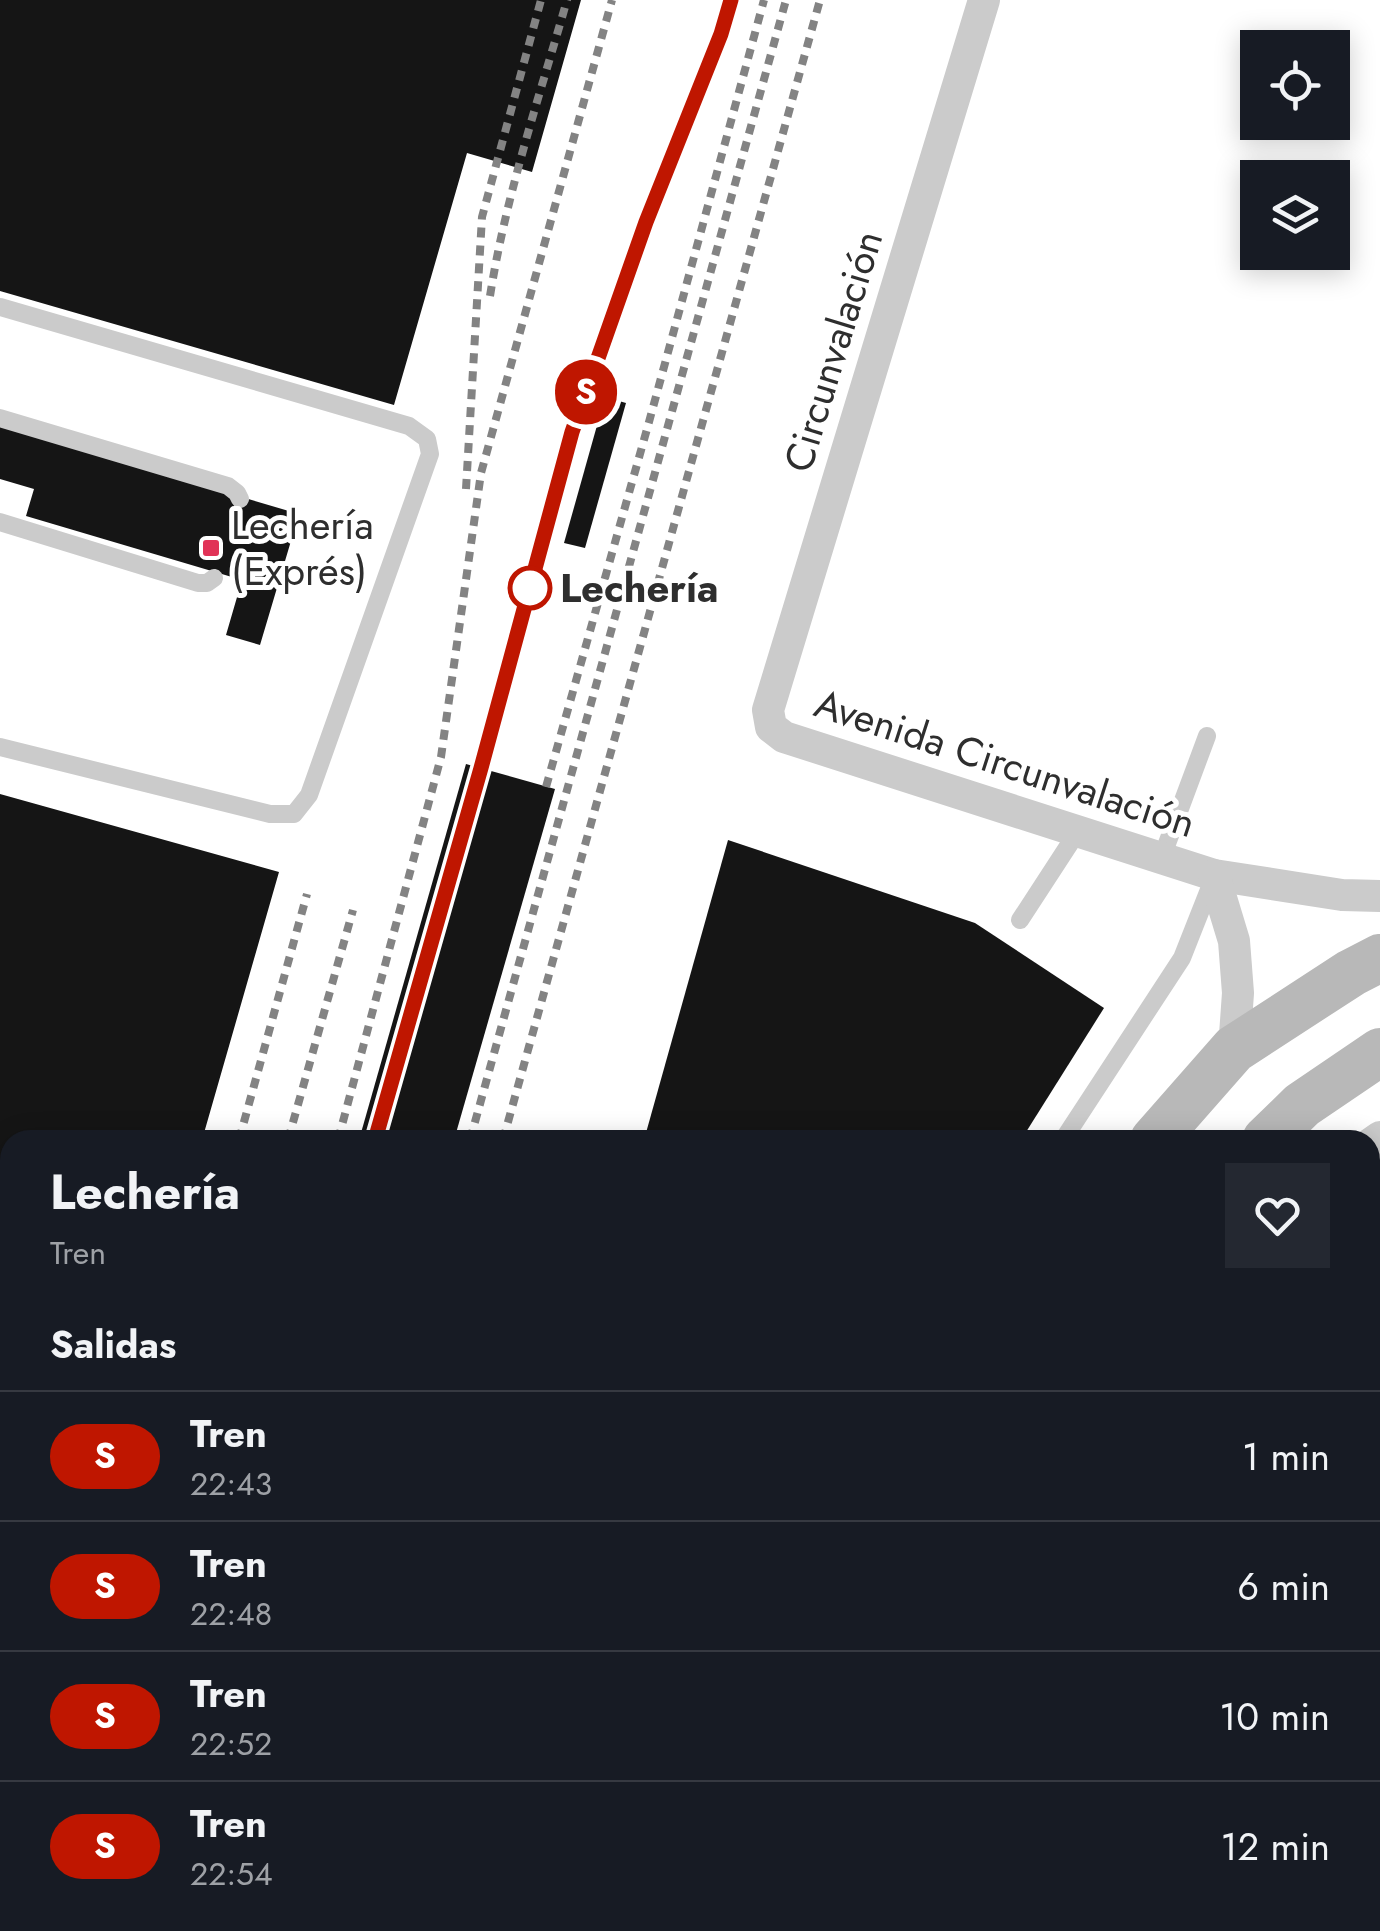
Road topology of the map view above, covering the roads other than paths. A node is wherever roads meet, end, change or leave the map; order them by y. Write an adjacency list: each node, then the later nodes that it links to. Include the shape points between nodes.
1 (984, 0): 7 (street, Circunvalación, via 768,710)
2 (0, 307): 9 (lane, via 409,426 427,439 430,454 308,795 294,814 270,814)
3 (0, 418): 4 (lane, via 228,486)
4 (240, 500)
5 (0, 522): 6 (lane, via 198,583)
6 (214, 578)
7 (771, 728): 10 (street, Avenida Circunvalación)
8 (1206, 736): 11 (lane)
9 (0, 747)
10 (1078, 831): 11 (street, Avenida Circunvalación); 16 (lane)
11 (1162, 857): 13 (street, Avenida Circunvalación)
12 (1380, 869): 14 (street)
13 (1214, 875): 14 (street, Avenida Circunvalación); 18 (street, Avenida Circunvalación, via 1234,940); 20 (lane, via 1182,958)
14 (1342, 895): 15 (street, Avenida Circunvalación)
15 (1380, 896)
16 (1020, 920)
17 (1380, 958): 18 (main road)
18 (1234, 1049): 21 (main road)
19 (1380, 1052): 22 (main road)
20 (1070, 1130)
21 (1163, 1130)
22 (1276, 1130)

